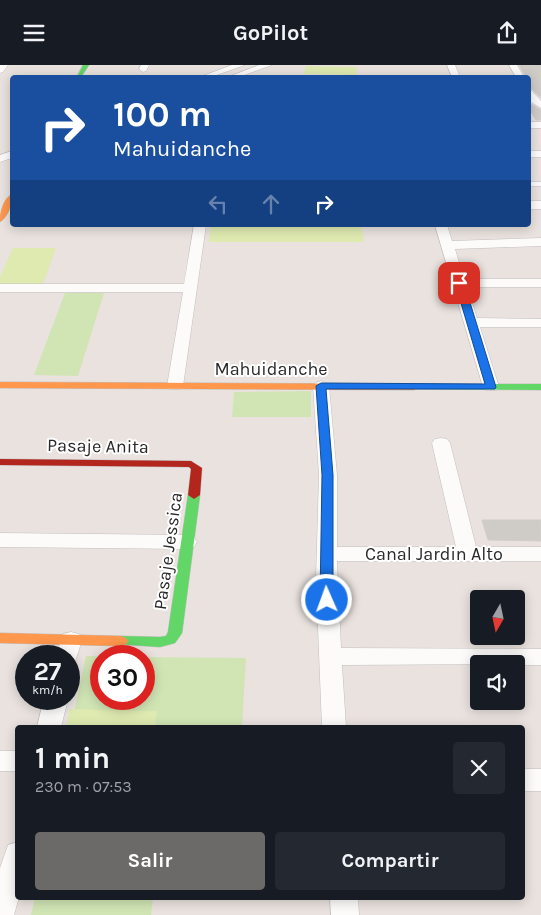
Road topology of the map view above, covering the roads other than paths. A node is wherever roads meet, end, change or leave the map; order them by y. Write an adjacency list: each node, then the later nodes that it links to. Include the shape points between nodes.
1 (4, 65): 4 (street)
2 (241, 65): 5 (street)
3 (268, 65): 6 (street)
4 (0, 69)
5 (210, 75)
6 (238, 75)
7 (531, 96): 8 (street)
8 (541, 105)
9 (200, 227): 16 (street)
10 (442, 227): 12 (street)
11 (535, 240): 12 (street)
12 (447, 245): 13 (street)
13 (459, 283): 14 (street); 17 (street)
14 (541, 283)
15 (0, 288): 16 (street)
16 (190, 288): 20 (street)
17 (471, 323): 18 (street); 22 (street)
18 (541, 323)
19 (0, 385): 20 (street, Mahuidanche)
20 (175, 386): 21 (street, Mahuidanche)
21 (321, 386): 22 (street, Mahuidanche); 30 (street, via 328,475)
22 (491, 387): 23 (street, Mahuidanche)
23 (541, 387)
24 (441, 443): 31 (street)
25 (0, 462): 26 (street, Pasaje Anita)
26 (195, 466): 28 (street, Pasaje Jessica, via 197,471)
27 (0, 541): 28 (street)
28 (187, 542): 34 (street, Pasaje Jessica, via 175,633 170,640)
29 (541, 553): 31 (street, Canal Jardin Alto)
30 (326, 554): 31 (street, Canal Jardin Alto); 35 (street)
31 (468, 554)
32 (0, 639): 33 (street)
33 (46, 645)
34 (80, 647)
35 (330, 656): 36 (street); 39 (street)
36 (541, 657)
37 (53, 710): 38 (street)
38 (50, 725)
39 (334, 725)
40 (0, 761): 41 (street)
41 (15, 761)
42 (525, 780): 43 (street)
43 (541, 780)
44 (15, 864): 46 (street)
45 (344, 900): 47 (street)
46 (0, 915)
47 (344, 915)

